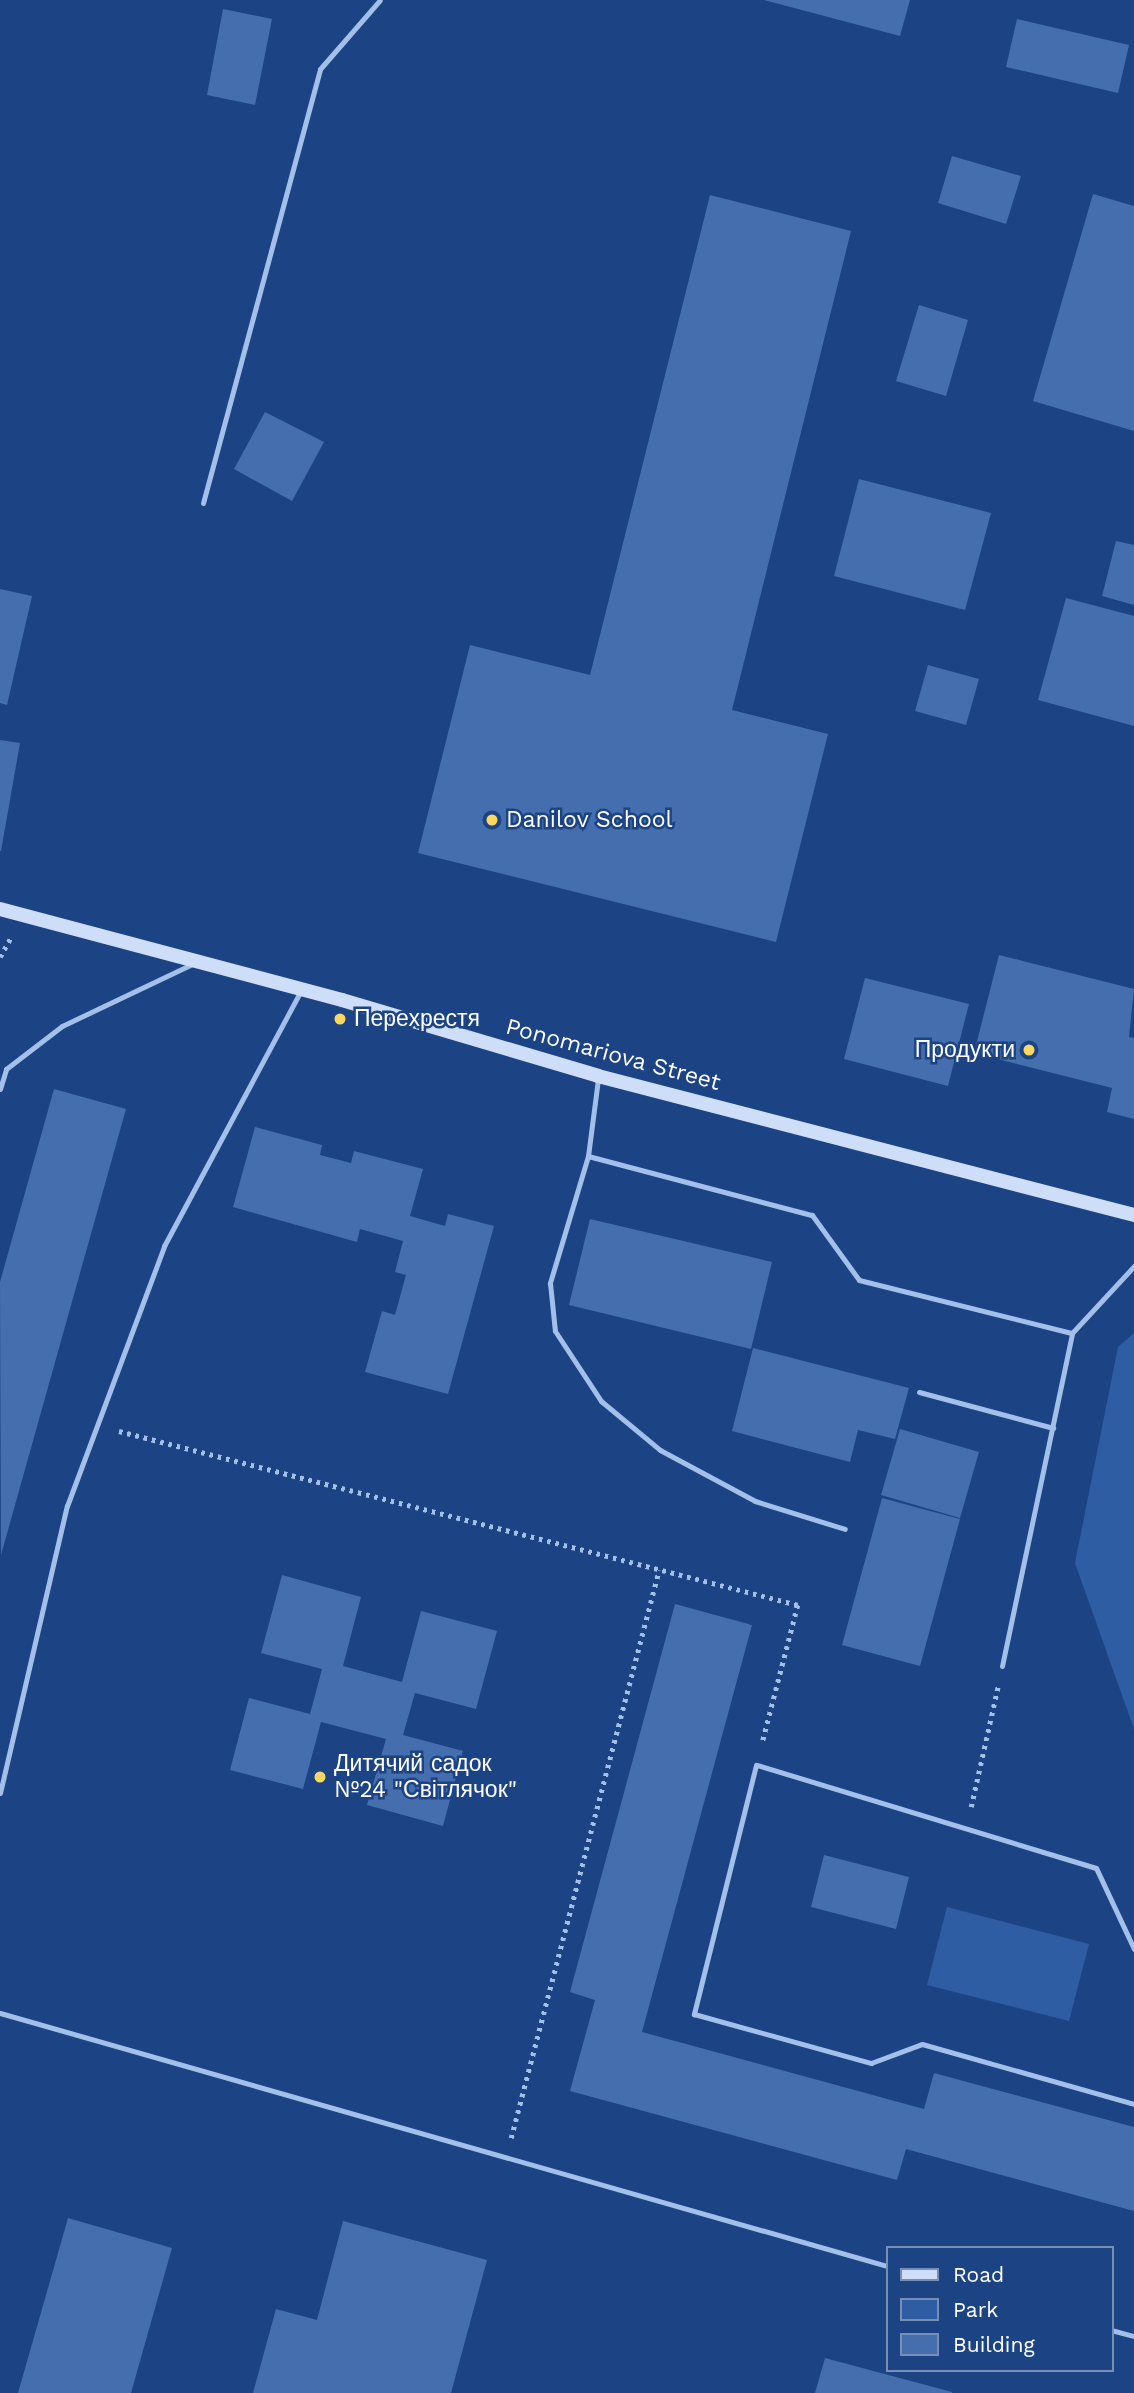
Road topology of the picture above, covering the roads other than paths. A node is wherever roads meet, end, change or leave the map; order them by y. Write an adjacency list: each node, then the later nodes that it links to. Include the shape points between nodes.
1 (380, 0): 2 (lane, via 320,69)
2 (203, 503)
3 (0, 909): 4 (street, Ponomariova Street)
4 (195, 963): 5 (street, Ponomariova Street); 7 (lane, via 62,1026 6,1069)
5 (302, 990): 6 (street, Ponomariova Street); 16 (lane, via 164,1246 67,1506)
6 (598, 1076): 8 (lane); 9 (street, Ponomariova Street)
7 (0, 1089)
8 (588, 1156): 11 (lane, via 812,1215 859,1280); 14 (lane, via 550,1283 555,1331 601,1401 660,1450 755,1501)
9 (1134, 1214)
10 (1134, 1266): 11 (lane)
11 (1072, 1334): 13 (lane)
12 (919, 1392): 13 (lane)
13 (1052, 1428): 15 (lane)
14 (845, 1529)
15 (1002, 1666)
16 (3, 1769): 17 (lane)
17 (0, 1793)
18 (1134, 1949): 20 (lane, via 1096,1868 756,1765 694,2014 871,2063 922,2044)
19 (0, 2014): 21 (lane)
20 (1134, 2104)
21 (886, 2266)
22 (1113, 2331): 23 (lane)
23 (1134, 2336)

